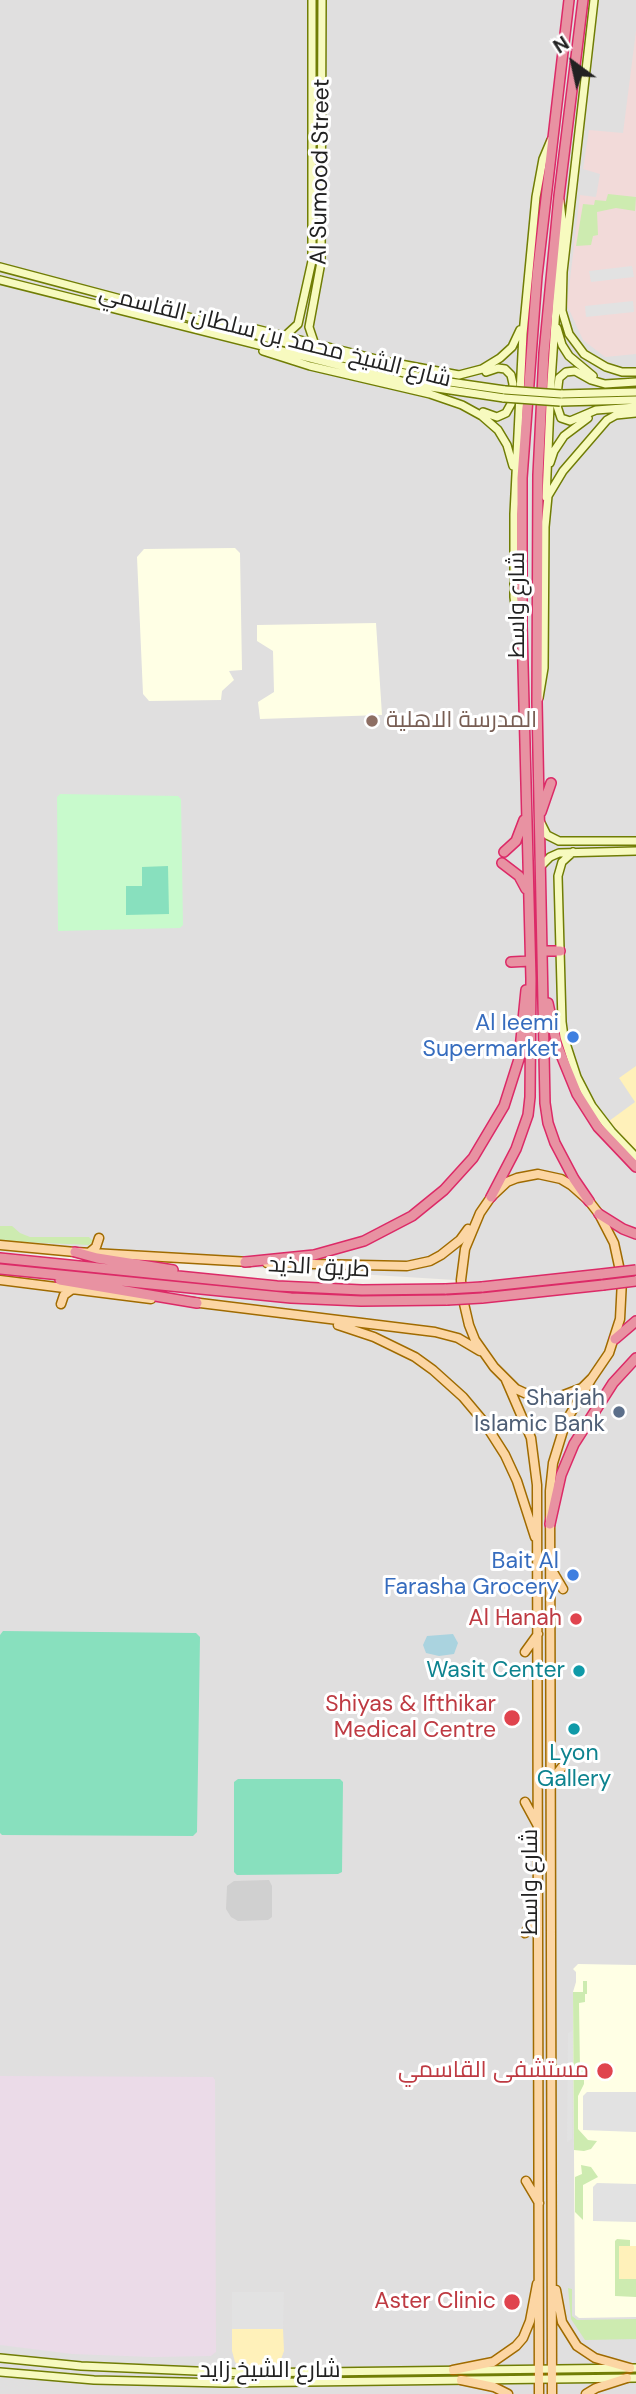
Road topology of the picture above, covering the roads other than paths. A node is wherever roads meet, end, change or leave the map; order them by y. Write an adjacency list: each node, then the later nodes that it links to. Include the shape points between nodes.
1 (312, 0): 13 (street, Al Sumood Street, via 312,261)
2 (322, 0): 14 (street, Al Sumood Street, via 321,262)
3 (569, 0): 6 (highway, شارع واسط)
4 (583, 0): 7 (highway, شارع واسط)
5 (594, 0): 9 (street)
6 (551, 140): 11 (street, via 536,197); 36 (highway, شارع واسط, via 522,478)
7 (559, 196): 9 (street); 37 (highway, شارع واسط, via 538,475)
8 (0, 267): 15 (street, شارع الشيخ محمد بن سلطان القاسمي)
9 (561, 275): 12 (street); 19 (street, via 562,311 573,342 598,364)
10 (0, 280): 17 (street, شارع الشيخ محمد بن سلطان القاسمي)
11 (525, 309): 20 (street, via 520,332 508,351 492,364); 31 (street)
12 (555, 317): 22 (street, via 562,345 575,362); 32 (street)
13 (298, 324): 14 (street, via 302,331); 16 (street)
14 (309, 327): 18 (street, Al Sumood Street)
15 (234, 328): 16 (street); 25 (street, شارع الشيخ محمد بن سلطان القاسمي, via 419,377)
16 (285, 336): 18 (street)
17 (234, 339): 24 (street, via 310,366); 25 (street, شارع الشيخ محمد بن سلطان القاسمي, via 417,384)
18 (314, 342): 20 (street)
19 (636, 372)
20 (459, 375): 24 (street, via 498,368 508,371 513,384 509,410 493,417 457,398)
21 (636, 382): 22 (street)
22 (613, 384): 29 (street, via 566,372 558,383 556,410 570,421)
23 (636, 392): 26 (street, شارع الشيخ محمد بن سلطان القاسمي)
24 (430, 394): 31 (street, via 470,408 493,425 507,445)
25 (505, 394): 26 (street, شارع الشيخ محمد بن سلطان القاسمي, bridge)
26 (560, 398): 27 (street, شارع الشيخ محمد بن سلطان القاسمي)
27 (636, 400)
28 (636, 407): 29 (street)
29 (617, 409): 32 (street, via 592,416 564,436 554,451)
30 (636, 413): 33 (street, via 607,420 557,479)
31 (516, 477): 34 (street)
32 (547, 478): 33 (street)
33 (546, 504): 37 (street, via 544,668)
34 (514, 514): 35 (street); 36 (street, via 514,597)
35 (509, 525)
36 (522, 626): 39 (highway, شارع واسط)
37 (537, 702): 40 (highway, شارع واسط)
38 (551, 783): 40 (highway)
39 (526, 812): 44 (highway, via 516,841); 48 (highway, شارع واسط)
40 (539, 817): 42 (street, via 553,839); 47 (highway, شارع واسط)
41 (636, 841): 42 (street)
42 (586, 843): 45 (street)
43 (636, 851): 45 (street)
44 (505, 852)
45 (574, 852): 47 (street, via 554,854); 50 (street, via 562,862 558,876)
46 (502, 863): 48 (highway, via 519,876)
47 (540, 867): 49 (highway, شارع واسط)
48 (528, 896): 51 (highway, شارع واسط)
49 (543, 951): 50 (highway); 54 (highway, شارع واسط)
50 (560, 951): 55 (street, via 562,1021 571,1062 592,1106)
51 (530, 961): 52 (highway); 53 (highway, شارع واسط)
52 (511, 962)
53 (531, 979): 57 (highway, شارع واسط, via 528,1115); 67 (highway, via 519,1059 504,1106 473,1158 444,1190 412,1216 364,1241 314,1255)
54 (544, 991): 56 (highway, via 557,1045 577,1094 605,1135); 58 (highway, شارع واسط, via 548,1123 563,1161)
55 (636, 1157)
56 (636, 1167)
57 (491, 1197): 58 (main road, via 517,1178 538,1174 561,1179); 59 (main road)
58 (589, 1201): 60 (main road)
59 (480, 1213): 67 (main road, via 451,1248 419,1264); 80 (main road, via 465,1249 461,1280 468,1325)
60 (598, 1214): 61 (highway); 79 (main road, via 614,1242 622,1280)
61 (636, 1234)
62 (99, 1238): 65 (main road)
63 (0, 1245): 64 (main road)
64 (75, 1252): 65 (main road); 72 (highway)
65 (90, 1252): 67 (main road)
66 (0, 1258): 72 (highway, طريق الذيد)
67 (245, 1262)
68 (0, 1269): 69 (highway, طريق الذيد)
69 (18, 1270): 73 (highway, طريق الذيد, bridge, via 361,1301 482,1298); 75 (highway)
70 (636, 1270): 72 (highway, طريق الذيد, bridge, via 446,1289 324,1289)
71 (0, 1280): 74 (main road)
72 (212, 1280)
73 (636, 1282)
74 (71, 1290): 75 (main road); 76 (main road)
75 (197, 1303): 77 (main road)
76 (61, 1304)
77 (315, 1318): 80 (main road, via 435,1332); 85 (main road, via 395,1346 433,1370 463,1397 508,1462)
78 (636, 1321): 79 (highway)
79 (615, 1339): 82 (main road)
80 (482, 1353): 83 (main road)
81 (636, 1358): 84 (highway, via 613,1383 574,1444 561,1475)
82 (592, 1378): 83 (main road, via 569,1395 542,1398 516,1389); 84 (main road, شارع واسط, via 566,1421 556,1449)
83 (506, 1380): 85 (main road, شارع واسط, via 534,1454)
84 (550, 1524): 86 (main road, شارع واسط)
85 (539, 1546): 88 (main road, شارع واسط)
86 (550, 1566): 87 (main road); 91 (main road, شارع واسط)
87 (563, 1589)
88 (538, 1634): 89 (main road); 93 (main road, شارع واسط)
89 (525, 1652)
90 (562, 1767): 91 (main road)
91 (550, 1783): 99 (main road, شارع واسط)
92 (525, 1802): 93 (main road)
93 (537, 1825): 94 (main road, شارع واسط)
94 (538, 1911): 95 (main road); 97 (main road, شارع واسط)
95 (525, 1933)
96 (526, 2181): 97 (main road)
97 (539, 2203): 98 (main road, شارع واسط)
98 (540, 2274): 103 (main road, شارع واسط); 104 (main road, via 520,2342 504,2357)
99 (552, 2280): 101 (main road, شارع واسط); 102 (main road, via 562,2322 577,2346 594,2358)
100 (0, 2358): 104 (street, شارع الشيخ زايد, via 242,2373)
101 (552, 2368): 102 (street, شارع الشيخ زايد); 103 (street, شارع الشيخ زايد); 108 (main road, شارع واسط)
102 (633, 2368)
103 (540, 2369): 104 (street, شارع الشيخ زايد); 107 (main road, شارع واسط)
104 (453, 2370)
105 (0, 2372): 109 (street, شارع الشيخ زايد, via 161,2382)
106 (631, 2378): 108 (street, شارع الشيخ زايد); 113 (main road)
107 (540, 2379): 108 (street, شارع الشيخ زايد); 109 (street, شارع الشيخ زايد); 111 (main road, شارع واسط)
108 (552, 2379): 112 (main road, شارع واسط)
109 (461, 2380): 110 (main road)
110 (508, 2394)
111 (540, 2394)
112 (552, 2394)
113 (586, 2394)

